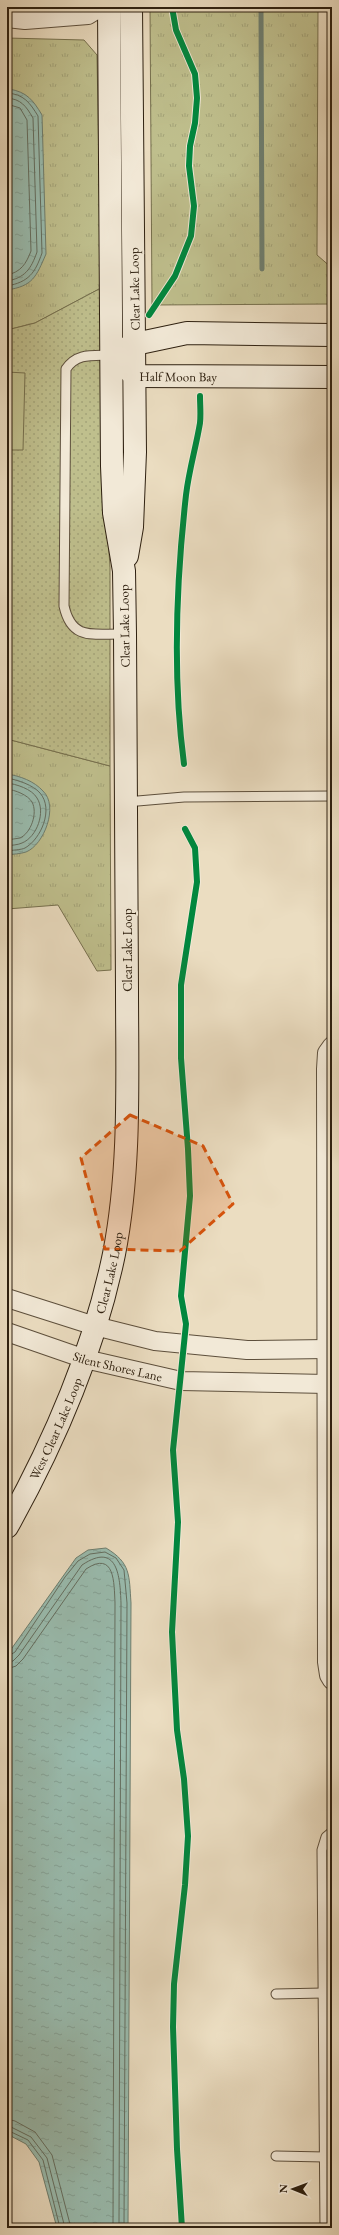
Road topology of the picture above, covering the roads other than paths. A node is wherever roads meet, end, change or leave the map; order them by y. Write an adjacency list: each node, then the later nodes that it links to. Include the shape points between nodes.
1 (101, 7): 4 (street, via 88,15 25,20)
2 (109, 7): 7 (street, Clear Lake Loop)
3 (131, 7): 6 (street, Clear Lake Loop)
4 (7, 18)
5 (332, 335): 6 (street, via 187,334)
6 (135, 344): 7 (street); 8 (street, Clear Lake Loop)
7 (112, 355): 8 (street, Half Moon Bay); 10 (street, Clear Lake Loop, via 114,513); 11 (lane, via 79,356 71,361 66,369 64,606 67,620 75,631)
8 (135, 376): 9 (street, Half Moon Bay); 10 (street, Clear Lake Loop, via 132,527)
9 (332, 377)
10 (124, 571): 11 (street, Clear Lake Loop)
11 (124, 634): 13 (street, Clear Lake Loop)
12 (332, 796): 13 (lane, via 184,797)
13 (126, 802): 17 (street, Clear Lake Loop, via 127,1101 123,1181 114,1254)
14 (332, 1046): 15 (street, via 327,1053 326,1069)
15 (329, 1256): 19 (street)
16 (7, 1298): 17 (street)
17 (95, 1326): 19 (street, via 155,1341 246,1350); 20 (street, West Clear Lake Loop)
18 (7, 1332): 20 (street, Silent Shores Lane)
19 (326, 1349): 21 (street)
20 (85, 1359): 21 (street, Silent Shores Lane, via 181,1381); 23 (street, West Clear Lake Loop, via 53,1439)
21 (327, 1384): 22 (street)
22 (330, 1473): 24 (street, via 327,1662)
23 (7, 1527)
24 (332, 1680)
25 (332, 1832): 26 (lane, via 326,1837 322,1850)
26 (323, 1993): 27 (lane); 29 (lane)
27 (276, 1994)
28 (276, 2156): 29 (lane)
29 (325, 2157): 30 (lane)
30 (325, 2228)

